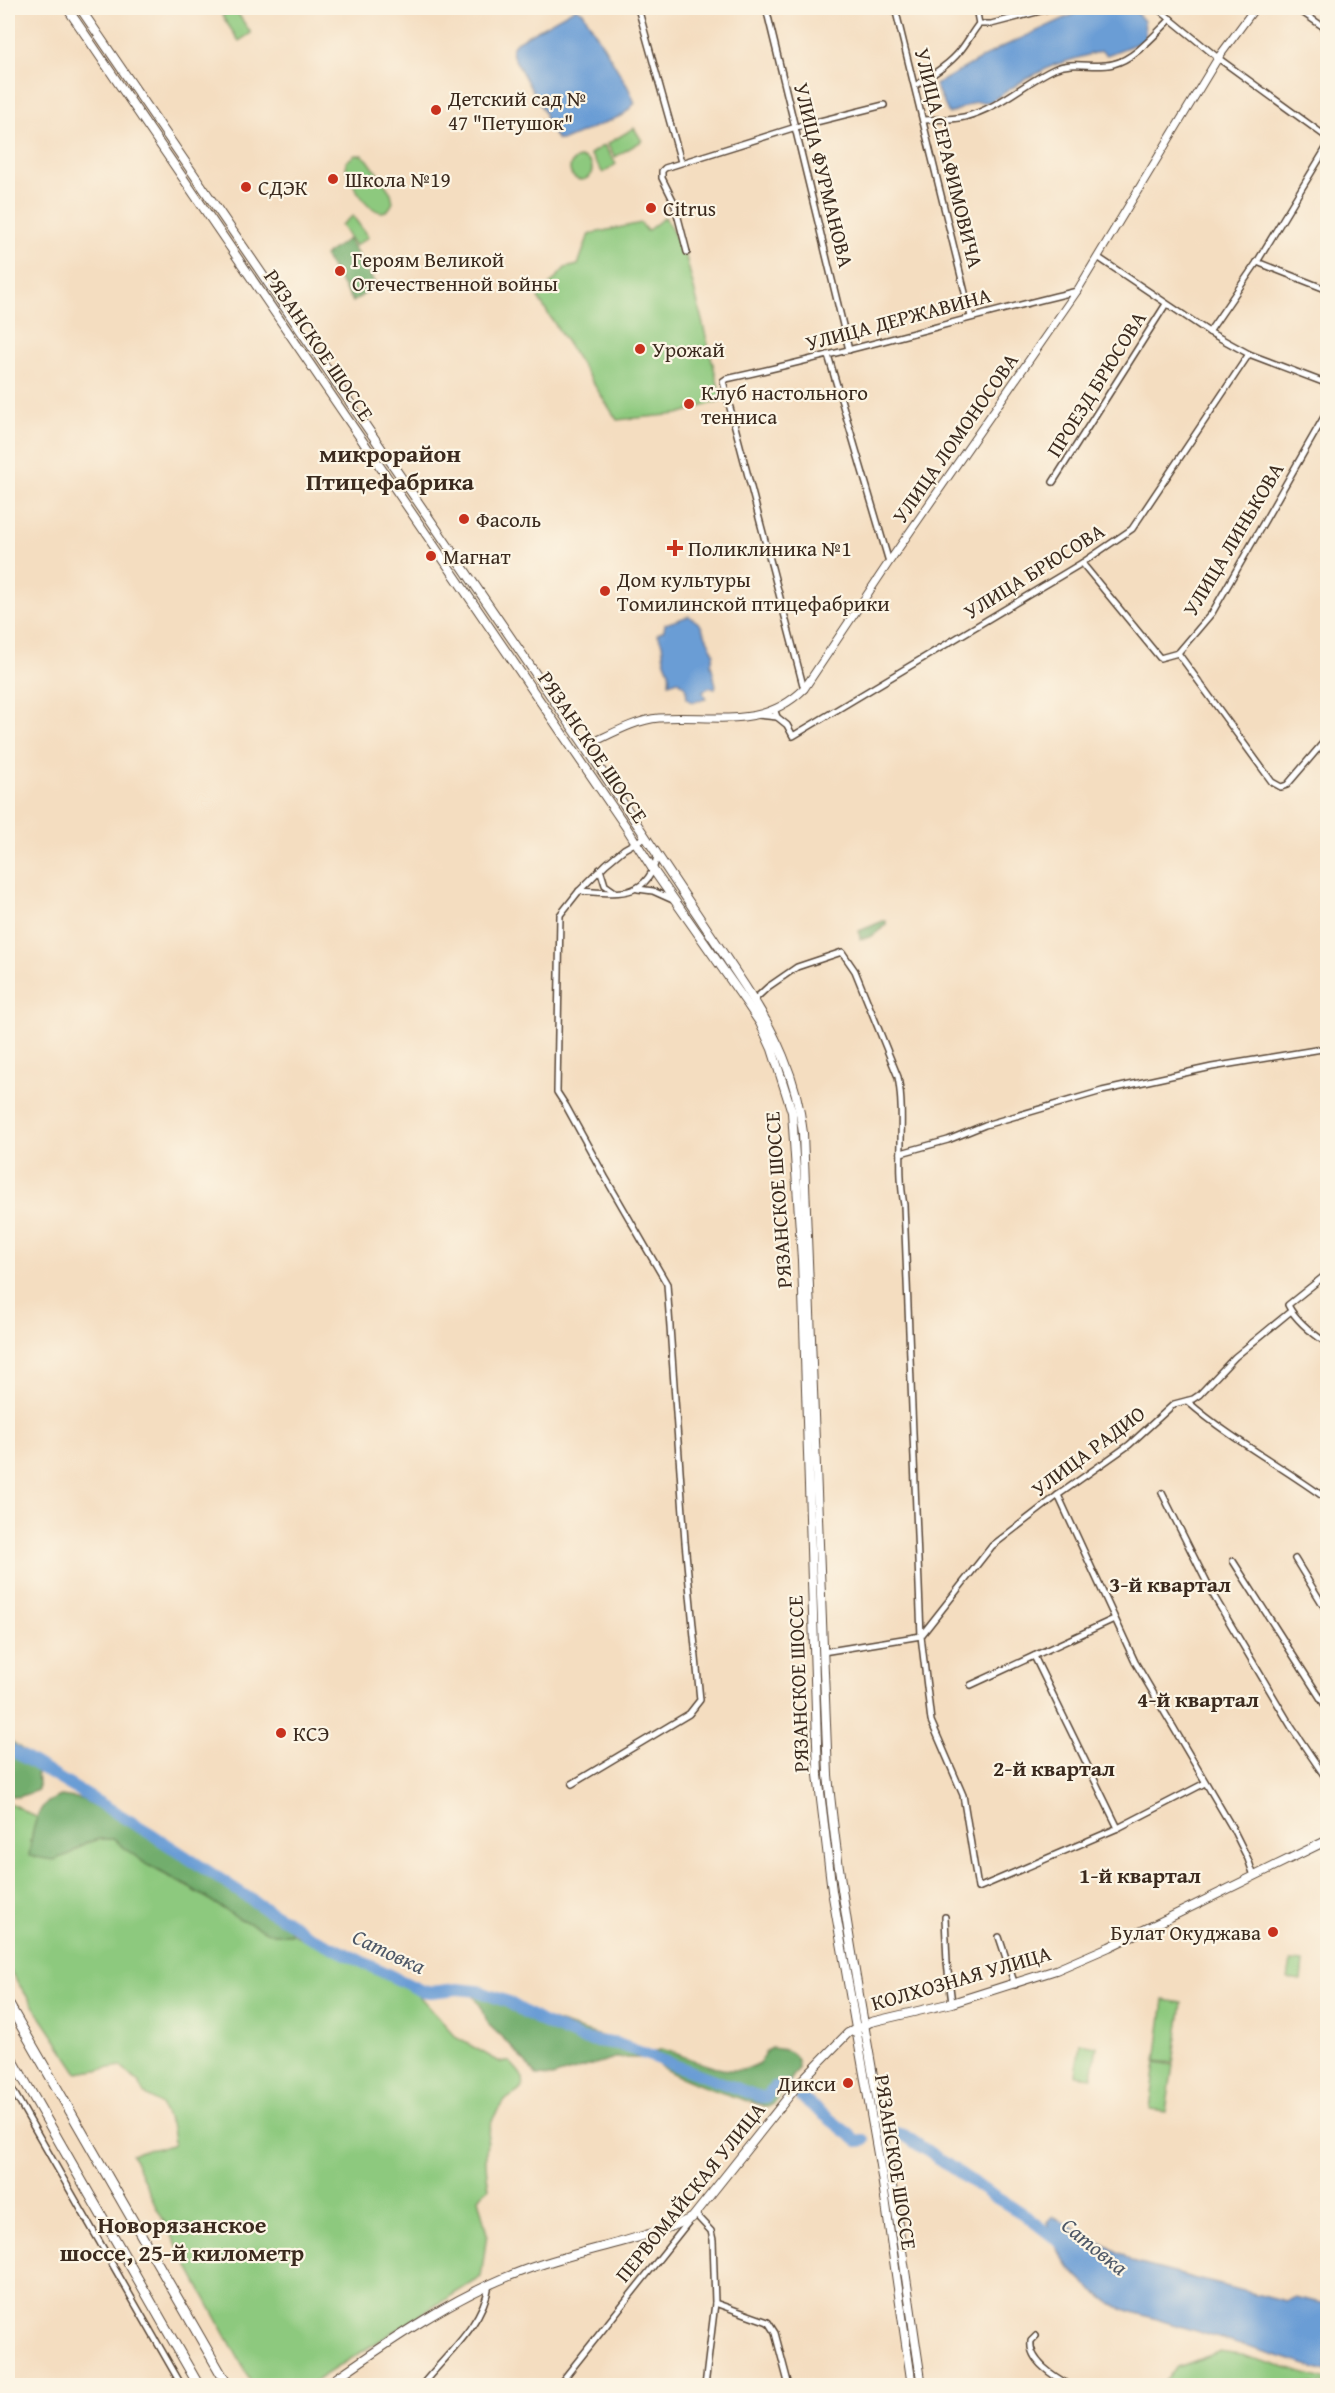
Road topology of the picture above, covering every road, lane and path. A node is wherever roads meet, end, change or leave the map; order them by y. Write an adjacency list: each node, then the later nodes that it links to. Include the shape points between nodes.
1 (66, 8): 44 (main road, РЯЗАНСКОЕ ШОССЕ)
2 (80, 8): 42 (main road, РЯЗАНСКОЕ ШОССЕ)
3 (638, 8): 21 (street)
4 (766, 8): 18 (street, УЛИЦА ФУРМАНОВА)
5 (896, 8): 15 (street, УЛИЦА СЕРАФИМОВИЧА)
6 (976, 8): 12 (street)
7 (1048, 8): 12 (street)
8 (1157, 8): 11 (street)
9 (1255, 8): 14 (street, УЛИЦА ЛОМОНОСОВА)
10 (1296, 8): 13 (street)
11 (1171, 19): 14 (street); 17 (street, via 1128,58 1114,64 1069,63 965,117)
12 (979, 24): 15 (street, via 962,50)
13 (1328, 30)
14 (1218, 58): 19 (street); 23 (street, УЛИЦА ЛОМОНОСОВА)
15 (915, 86): 17 (street, УЛИЦА СЕРАФИМОВИЧА)
16 (884, 105): 18 (street)
17 (923, 120): 28 (street, УЛИЦА СЕРАФИМОВИЧА)
18 (796, 127): 21 (street); 30 (street, УЛИЦА ФУРМАНОВА)
19 (1328, 138)
20 (1328, 145): 24 (street)
21 (681, 162): 22 (street, via 665,168 662,178 674,202)
22 (687, 252)
23 (1099, 258): 26 (street, УЛИЦА ЛОМОНОСОВА); 27 (street)
24 (1257, 262): 25 (street); 29 (street)
25 (1328, 290)
26 (1077, 291): 28 (street, УЛИЦА ДЕРЖАВИНА); 36 (street, УЛИЦА ЛОМОНОСОВА)
27 (1166, 304): 29 (street); 35 (street, ПРОЕЗД БРЮСОВА)
28 (971, 316): 30 (street, УЛИЦА ДЕРЖАВИНА)
29 (1209, 332): 31 (street)
30 (849, 350): 32 (street, УЛИЦА ДЕРЖАВИНА)
31 (1249, 354): 33 (street); 37 (street, УЛИЦА БРЮСОВА, via 1132,529)
32 (828, 355): 36 (street); 39 (street, УЛИЦА ДЕРЖАВИНА, via 726,379 723,385)
33 (1328, 384)
34 (1328, 410): 38 (street, УЛИЦА ЛИНЬКОВА, via 1212,613)
35 (1053, 482)
36 (889, 562): 39 (street, УЛИЦА ЛОМОНОСОВА)
37 (1082, 563): 38 (street, via 1160,658); 40 (street, УЛИЦА БРЮСОВА, via 793,736)
38 (1178, 653): 41 (street, via 1272,782 1281,787 1287,784)
39 (804, 689): 40 (street, УЛИЦА ЛОМОНОСОВА)
40 (776, 714): 42 (street, УЛИЦА ЛОМОНОСОВА, via 648,719)
41 (1328, 737)
42 (585, 746): 43 (main road, РЯЗАНСКОЕ ШОССЕ)
43 (645, 837): 44 (street); 45 (main road, РЯЗАНСКОЕ ШОССЕ)
44 (636, 842): 46 (street); 47 (main road, РЯЗАНСКОЕ ШОССЕ)
45 (657, 856): 47 (street); 52 (main road, РЯЗАНСКОЕ ШОССЕ)
46 (600, 869): 49 (street); 50 (street, via 605,885)
47 (654, 871): 48 (street); 51 (main road, РЯЗАНСКОЕ ШОССЕ)
48 (638, 889): 50 (street); 51 (street)
49 (579, 891): 50 (street); 73 (street, via 560,915 559,923 557,1092 667,1284 700,1700 689,1714)
50 (616, 893)
51 (674, 900): 82 (main road, РЯЗАНСКОЕ ШОССЕ, via 760,1023 792,1112 802,1260 818,1775 832,1892)
52 (754, 1000): 54 (street, via 797,967 842,952 855,970 898,1077); 67 (main road, РЯЗАНСКОЕ ШОССЕ, via 779,1044 795,1087 803,1132)
53 (1328, 1048): 54 (street, via 1212,1067 1102,1091)
54 (901, 1153): 66 (street)
55 (1328, 1273): 56 (street, УЛИЦА РАДИО)
56 (1290, 1308): 57 (street, via 1314,1335); 58 (street, УЛИЦА РАДИО, via 1234,1357 1199,1395)
57 (1328, 1344)
58 (1187, 1401): 60 (street, УЛИЦА РАДИО, via 1174,1404 1129,1445); 61 (street, via 1202,1416)
59 (1162, 1493): 71 (street, via 1212,1593)
60 (1058, 1495): 65 (street); 66 (street, УЛИЦА РАДИО, via 992,1546)
61 (1328, 1500)
62 (1295, 1559): 64 (street)
63 (1233, 1561): 70 (street)
64 (1328, 1613)
65 (1114, 1619): 68 (street); 72 (street)
66 (921, 1636): 67 (street); 74 (street, via 931,1721 963,1795 978,1888)
67 (822, 1652): 82 (main road, РЯЗАНСКОЕ ШОССЕ, via 834,1839)
68 (1034, 1656): 69 (street); 74 (street)
69 (971, 1685)
70 (1328, 1710)
71 (1328, 1781)
72 (1205, 1783): 74 (street); 76 (street, via 1233,1829)
73 (572, 1784)
74 (1118, 1827)
75 (1328, 1840): 76 (main road, КОЛХОЗНАЯ УЛИЦА)
76 (1254, 1876): 79 (main road, КОЛХОЗНАЯ УЛИЦА, via 1109,1947)
77 (945, 1917): 81 (street)
78 (999, 1937): 79 (street)
79 (1015, 1985): 81 (main road, КОЛХОЗНАЯ УЛИЦА)
80 (8, 2003): 89 (highway)
81 (952, 2003): 82 (main road, КОЛХОЗНАЯ УЛИЦА)
82 (859, 2026): 85 (main road, ПЕРВОМАЙСКАЯ УЛИЦА, via 801,2081); 99 (main road, РЯЗАНСКОЕ ШОССЕ); 100 (main road, РЯЗАНСКОЕ ШОССЕ, via 891,2177)
83 (8, 2052): 92 (highway)
84 (8, 2082): 91 (street)
85 (694, 2216): 86 (main road); 87 (street, via 712,2235); 96 (street, ПЕРВОМАЙСКАЯ УЛИЦА)
86 (489, 2285): 90 (main road, via 451,2304); 95 (street, via 477,2319)
87 (715, 2303): 97 (street); 98 (street, via 768,2322 776,2333)
88 (1036, 2336): 101 (street, via 1030,2346 1036,2357 1053,2375)
89 (223, 2376): 93 (highway); 94 (main road)
90 (328, 2384)
91 (182, 2385)
92 (199, 2385)
93 (228, 2385)
94 (234, 2385)
95 (421, 2385)
96 (558, 2385)
97 (704, 2385)
98 (789, 2385)
99 (912, 2385)
100 (922, 2385)
101 (1071, 2385)

